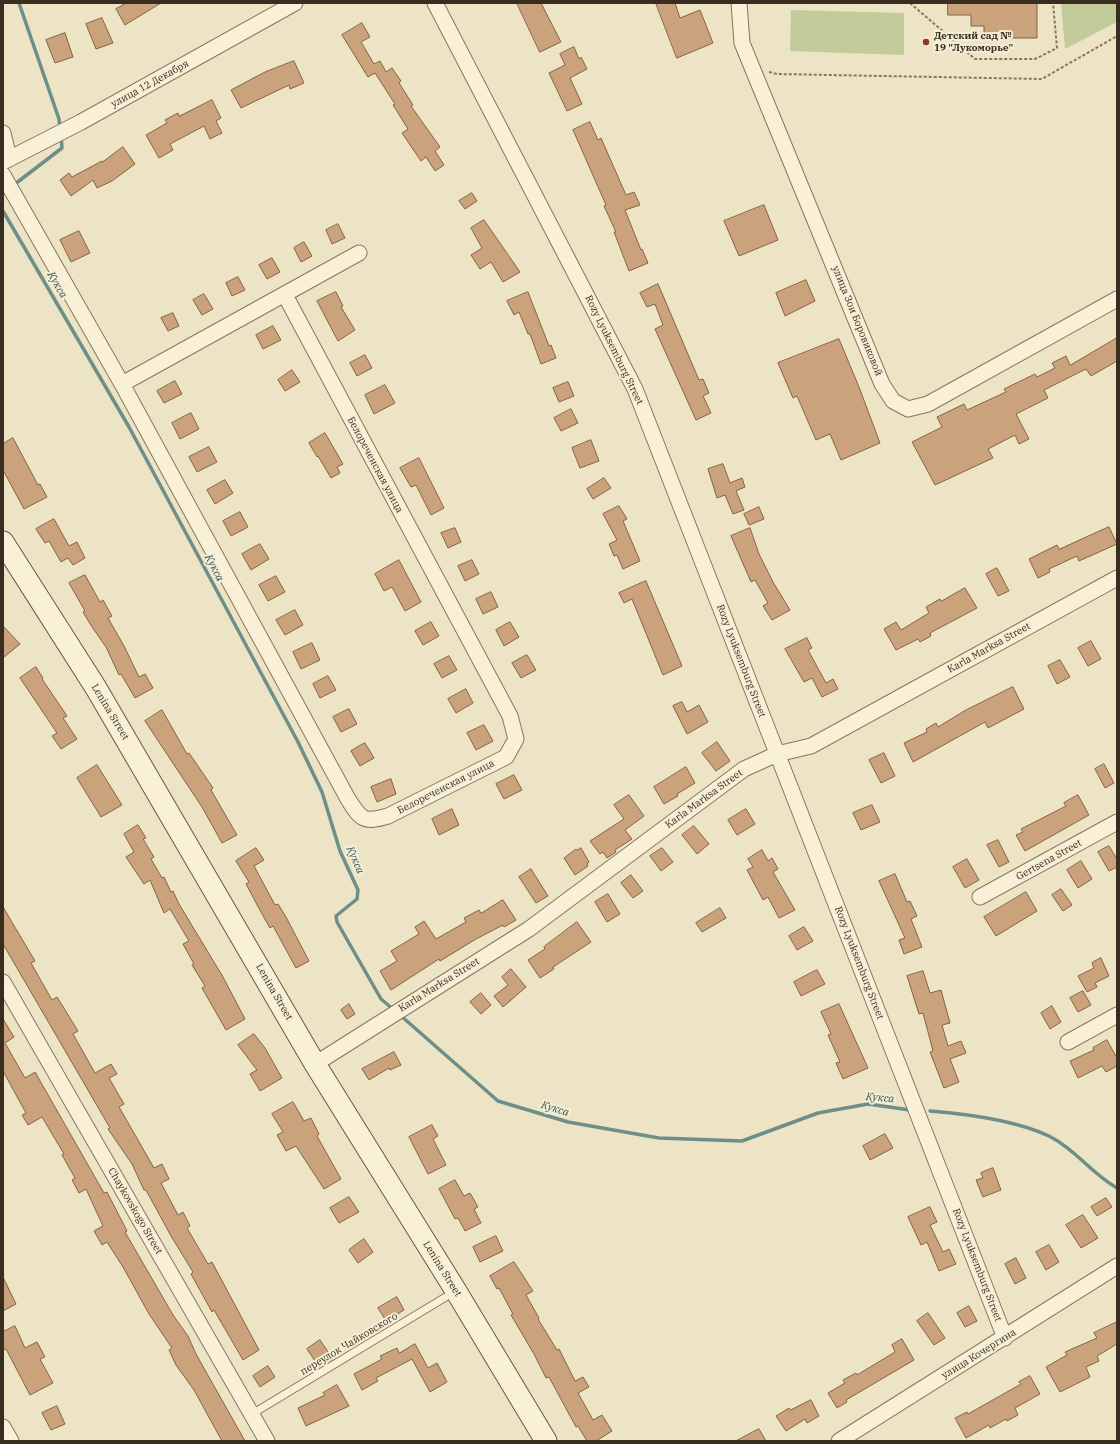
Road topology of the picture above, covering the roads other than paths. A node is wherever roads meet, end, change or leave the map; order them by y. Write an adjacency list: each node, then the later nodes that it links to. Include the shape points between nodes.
1 (295, 3): 5 (street, улица 12 Декабря, via 81,122)
2 (436, 3): 13 (street, Rozy Lyuksemburg Street, via 635,389)
3 (739, 3): 9 (street, улица Зои Боровиковой, via 742,43 882,384 893,401 908,409 928,404)
4 (3, 133): 5 (street)
5 (6, 160)
6 (3, 175): 10 (street, Белореченская улица)
7 (359, 253): 8 (street)
8 (284, 295): 10 (street); 10 (street, Белореченская улица, via 510,716 516,739 506,757 388,816 372,820 358,815)
9 (1117, 299)
10 (122, 384)
11 (3, 542): 19 (street, Lenina Street, via 96,688)
12 (1117, 578): 13 (street, Karla Marksa Street, via 811,746)
13 (777, 754): 19 (street, Karla Marksa Street, via 744,769 529,928); 22 (street, Rozy Lyuksemburg Street)
14 (1117, 822): 15 (street, Gertsena Street)
15 (980, 897)
16 (3, 982): 23 (street, Chaykovskogo Street)
17 (1117, 1015): 18 (street)
18 (1068, 1042)
19 (315, 1064): 21 (street, Lenina Street)
20 (1117, 1266): 22 (street, улица Кочергина)
21 (456, 1291): 23 (lane, переулок Чайковского); 27 (street, Lenina Street)
22 (1006, 1338): 28 (street, улица Кочергина)
23 (252, 1414): 26 (street, Chaykovskogo Street)
24 (3, 1427): 25 (street)
25 (11, 1441)
26 (267, 1441)
27 (546, 1441)
28 (839, 1441)

